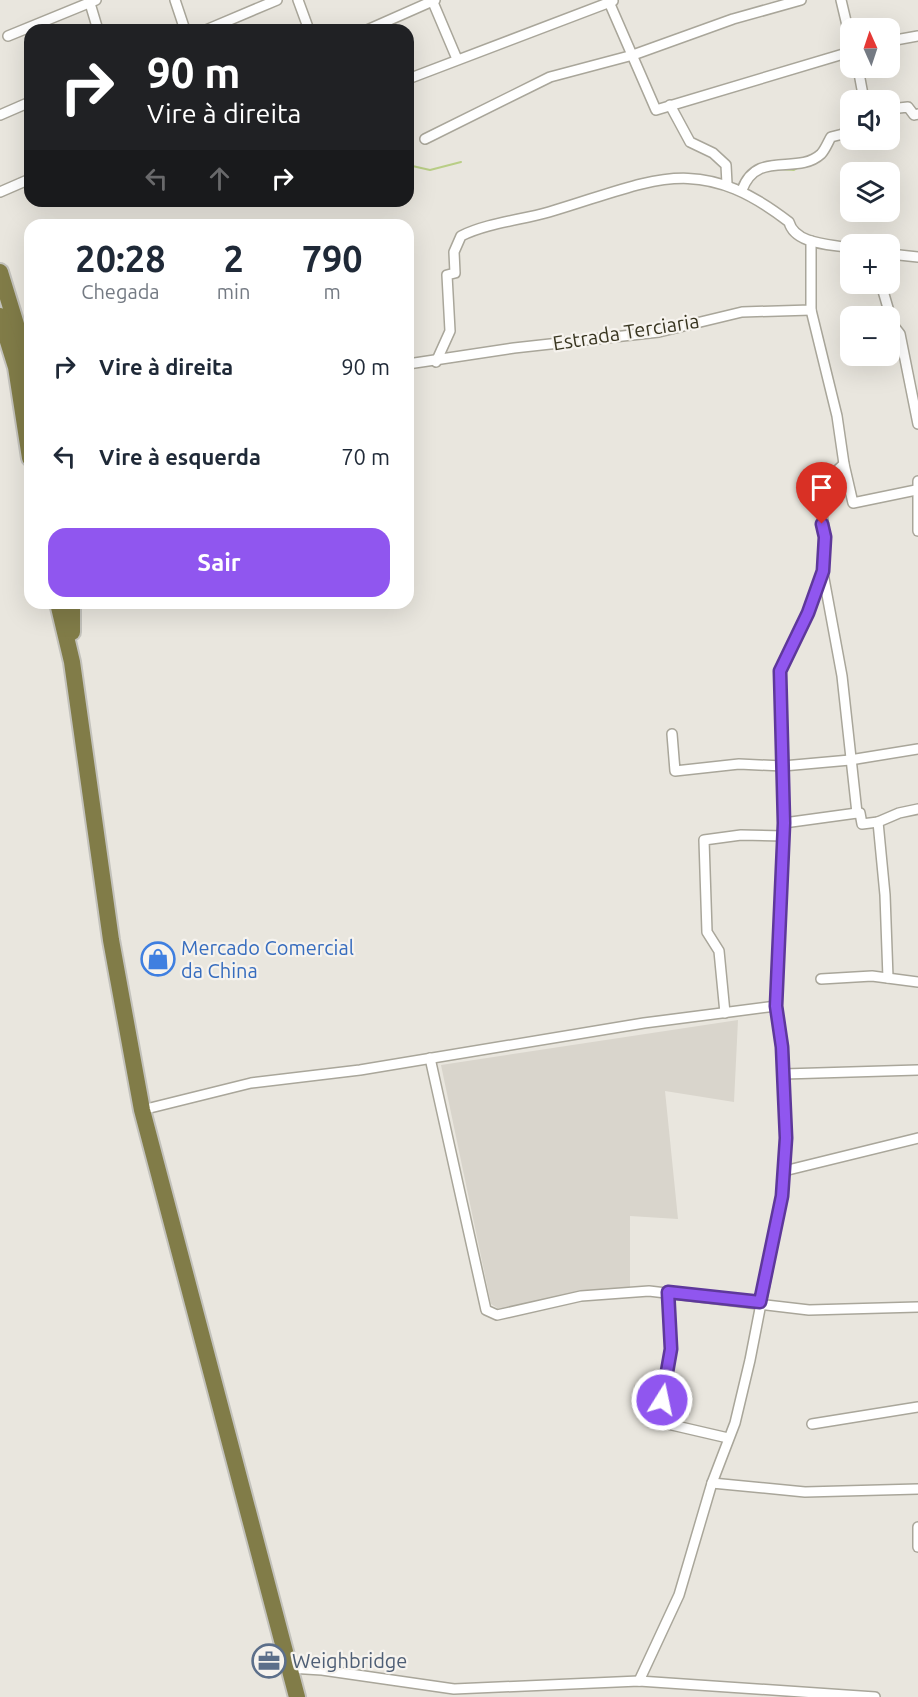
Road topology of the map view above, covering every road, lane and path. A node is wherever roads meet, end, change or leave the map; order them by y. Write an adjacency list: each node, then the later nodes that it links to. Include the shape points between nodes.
1 (176, 0): 12 (street)
2 (277, 0): 13 (street)
3 (298, 0): 14 (street)
4 (433, 0): 15 (street); 22 (street)
5 (801, 0): 20 (street, via 733,19)
6 (841, 0): 9 (street)
7 (92, 1): 10 (street); 11 (street)
8 (612, 1): 20 (street); 22 (street)
9 (845, 18)
10 (37, 24)
11 (97, 24)
12 (183, 24)
13 (220, 24)
14 (307, 24)
15 (380, 24)
16 (24, 29): 17 (street)
17 (8, 36)
18 (918, 36): 19 (street)
19 (900, 39)
20 (633, 55): 25 (street, via 656,110); 30 (street, via 550,77)
21 (840, 55): 25 (street)
22 (457, 59): 23 (street)
23 (414, 77)
24 (24, 105): 28 (street)
25 (669, 105): 32 (street, via 690,142 726,165)
26 (900, 108): 27 (street, via 908,107 914,115)
27 (918, 114)
28 (0, 115)
29 (840, 135): 33 (street, via 831,137 822,154 802,162 773,164 751,175)
30 (425, 139)
31 (24, 182): 34 (street)
32 (727, 184): 33 (street); 44 (street, via 697,177 670,178 461,236 454,252 455,273 447,275 450,331)
33 (742, 190): 35 (street, via 789,222 801,238)
34 (0, 192)
35 (811, 241): 36 (street); 41 (street)
36 (840, 246)
37 (900, 255): 38 (street)
38 (918, 257)
39 (0, 272): 43 (highway)
40 (884, 294): 47 (street, via 893,325 900,334)
41 (812, 310): 44 (street, Estrada Terciaria, via 742,312 659,332 513,348); 48 (street)
42 (0, 316): 46 (highway, via 16,367)
43 (24, 350)
44 (436, 362): 45 (street, Estrada Terciaria)
45 (414, 364)
46 (24, 419)
47 (918, 424)
48 (844, 464): 49 (street, via 853,503); 51 (street, via 823,483 820,498 825,537)
49 (917, 485): 50 (street)
50 (918, 531)
51 (823, 571): 57 (street, via 842,676); 58 (street, via 780,671)
52 (59, 609): 54 (highway)
53 (72, 609): 54 (highway)
54 (72, 662): 72 (highway, via 111,940)
55 (672, 734): 58 (street, via 675,771 739,764)
56 (918, 749): 57 (street)
57 (850, 760): 58 (street); 60 (street)
58 (783, 766): 62 (street)
59 (918, 809): 61 (street)
60 (856, 813): 61 (street, via 860,813 862,824); 62 (street)
61 (878, 822): 64 (street)
62 (784, 823): 63 (street)
63 (784, 836): 67 (street); 68 (street, via 704,840 707,932 719,951)
64 (888, 978): 65 (street); 66 (street)
65 (821, 979)
66 (918, 982)
67 (776, 1006): 68 (street); 71 (street)
68 (725, 1013): 69 (street)
69 (430, 1058): 72 (street, via 250,1083); 77 (street, via 486,1310 497,1315 581,1296)
70 (918, 1070): 71 (street)
71 (784, 1074): 74 (street)
72 (142, 1110): 87 (highway)
73 (918, 1138): 75 (street)
74 (784, 1160): 75 (street); 76 (street)
75 (784, 1170): 76 (street)
76 (782, 1186): 78 (street)
77 (668, 1292): 78 (street); 82 (street, via 671,1349 659,1422)
78 (760, 1302): 79 (street, via 810,1310); 82 (street, via 748,1371)
79 (918, 1307)
80 (918, 1407): 81 (street)
81 (812, 1424)
82 (728, 1438): 83 (street)
83 (712, 1483): 84 (street, via 805,1492); 88 (street, via 679,1595)
84 (918, 1489)
85 (918, 1527): 86 (street)
86 (918, 1547)
87 (289, 1668): 88 (street, via 454,1689); 90 (highway)
88 (639, 1682): 89 (street)
89 (806, 1695): 91 (street)
90 (297, 1697)
91 (875, 1697)

